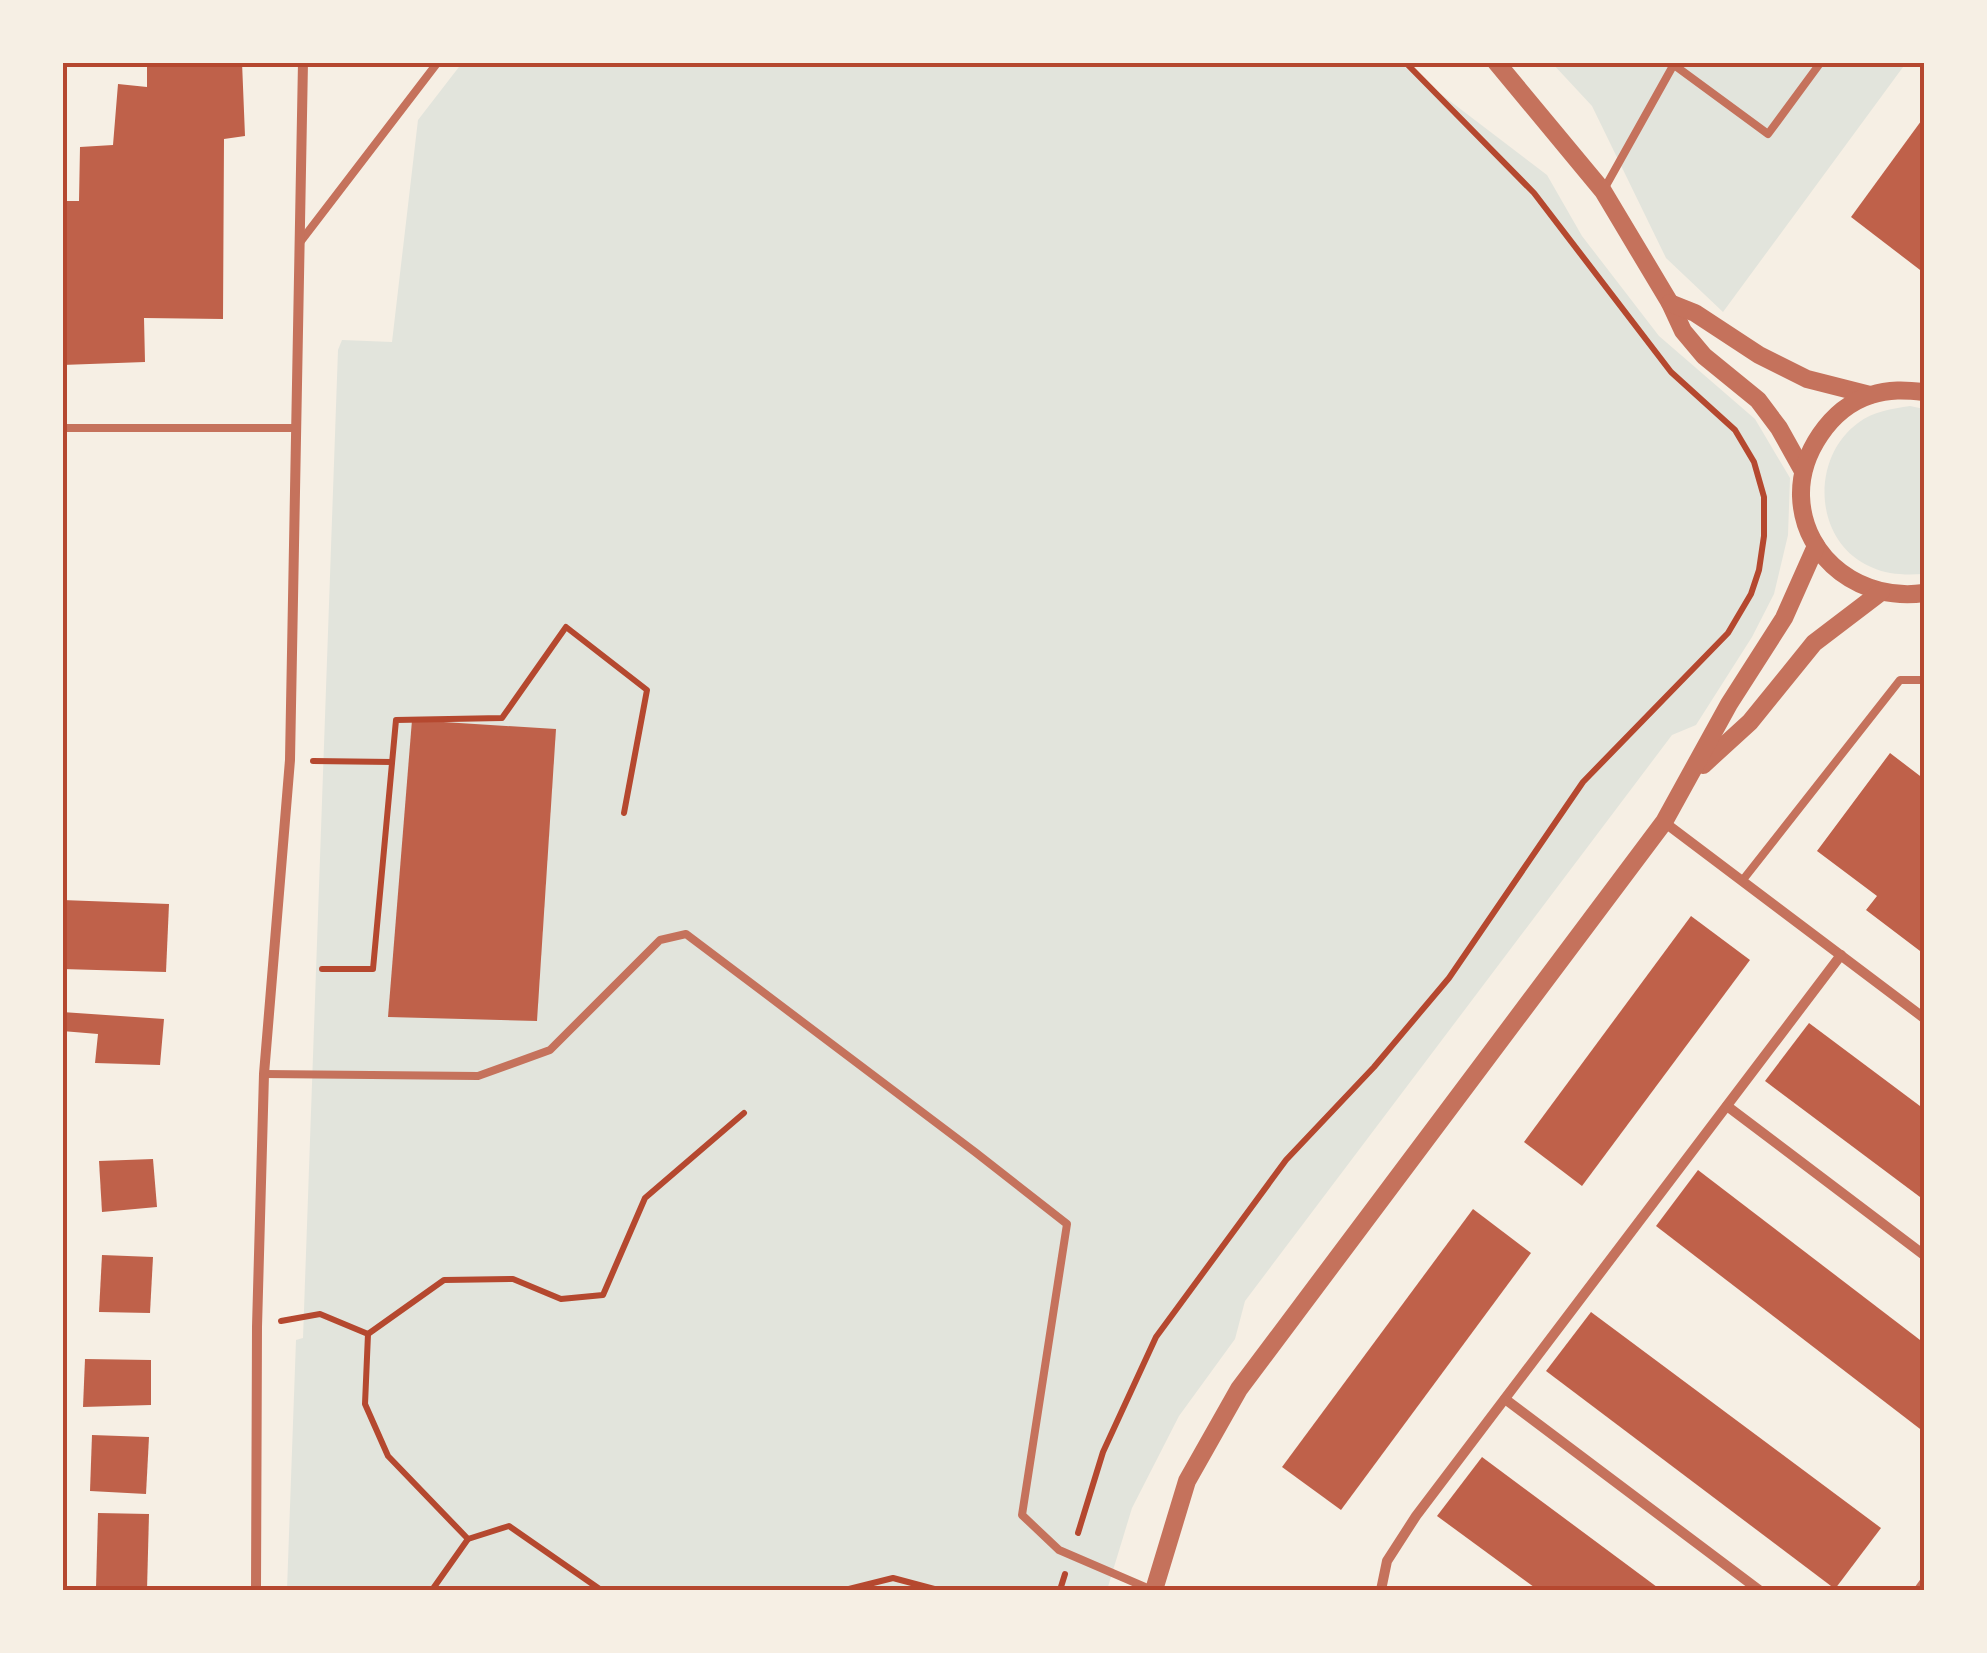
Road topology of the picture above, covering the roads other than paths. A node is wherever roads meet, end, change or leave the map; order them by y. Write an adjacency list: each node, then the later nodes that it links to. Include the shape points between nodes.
1 (303, 62): 7 (street)
2 (438, 62): 7 (lane)
3 (1496, 62): 6 (street)
4 (1821, 62): 5 (lane, via 1768,134)
5 (1673, 63): 6 (lane)
6 (1603, 191): 8 (street)
7 (298, 244): 12 (street)
8 (1670, 303): 10 (street, via 1806,380); 13 (street, via 1704,356 1758,400)
9 (1924, 392): 10 (street)
10 (1870, 395): 13 (street, via 1839,412 1816,439)
11 (62, 428): 12 (lane)
12 (294, 428): 23 (street, via 290,760)
13 (1804, 471): 14 (street, via 1801,497)
14 (1816, 546): 15 (street, via 1833,567); 18 (street, via 1784,618)
15 (1881, 592): 16 (street); 18 (street, via 1814,643 1750,722)
16 (1924, 592)
17 (1924, 680): 20 (lane, via 1900,680)
18 (1692, 775): 19 (street)
19 (1664, 822): 20 (street); 29 (street, via 1239,1389 1188,1482)
20 (1742, 881): 21 (street)
21 (1840, 955): 22 (street); 24 (street)
22 (1924, 1018)
23 (264, 1074): 28 (street); 29 (lane, via 478,1076 550,1050 660,940 686,934 1066,1224 1022,1516 1059,1550)
24 (1727, 1106): 25 (street); 26 (street)
25 (1924, 1254)
26 (1505, 1398): 30 (street, via 1416,1516 1387,1562); 31 (street)
27 (1924, 1583): 32 (street)
28 (256, 1590)
29 (1153, 1590)
30 (1381, 1590)
31 (1760, 1590)
32 (1919, 1590)

